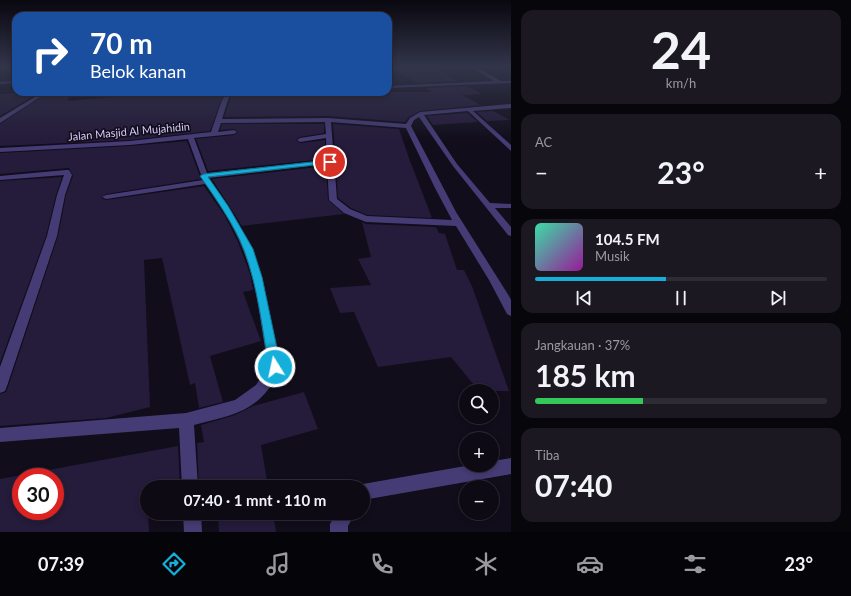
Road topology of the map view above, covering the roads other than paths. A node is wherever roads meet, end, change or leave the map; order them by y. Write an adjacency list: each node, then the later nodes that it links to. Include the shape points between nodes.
1 (40, 96): 7 (street)
2 (228, 96): 8 (street)
3 (511, 106): 4 (street)
4 (470, 111): 5 (street); 15 (street)
5 (420, 114): 9 (street, via 412,119); 21 (street, via 455,165)
6 (328, 120): 8 (street); 9 (street); 13 (street)
7 (0, 121)
8 (218, 121): 11 (street)
9 (408, 126): 23 (street)
10 (234, 132): 11 (street, Jalan Masjid Al Mujahidin)
11 (214, 134): 12 (street, Jalan Masjid Al Mujahidin)
12 (190, 136): 16 (street, Jalan Masjid Al Mujahidin, via 130,143); 19 (street)
13 (328, 136): 14 (street); 17 (street)
14 (300, 140)
15 (511, 149)
16 (0, 150)
17 (330, 162): 19 (street); 23 (street, via 333,200 347,211 366,219)
18 (0, 178): 26 (street, via 56,172 66,172 68,175 52,236)
19 (206, 178): 20 (street); 27 (street, via 248,249 257,277 275,367 261,390 238,406)
20 (106, 197)
21 (488, 205): 22 (street); 24 (street)
22 (511, 206)
23 (459, 223): 25 (street)
24 (511, 233)
25 (511, 311)
26 (0, 386)
27 (186, 420): 28 (street); 30 (street)
28 (0, 435)
29 (511, 466): 31 (street)
30 (190, 480)
31 (370, 491)
32 (192, 520): 34 (street)
33 (342, 520): 35 (street)
34 (193, 532)
35 (339, 532)

